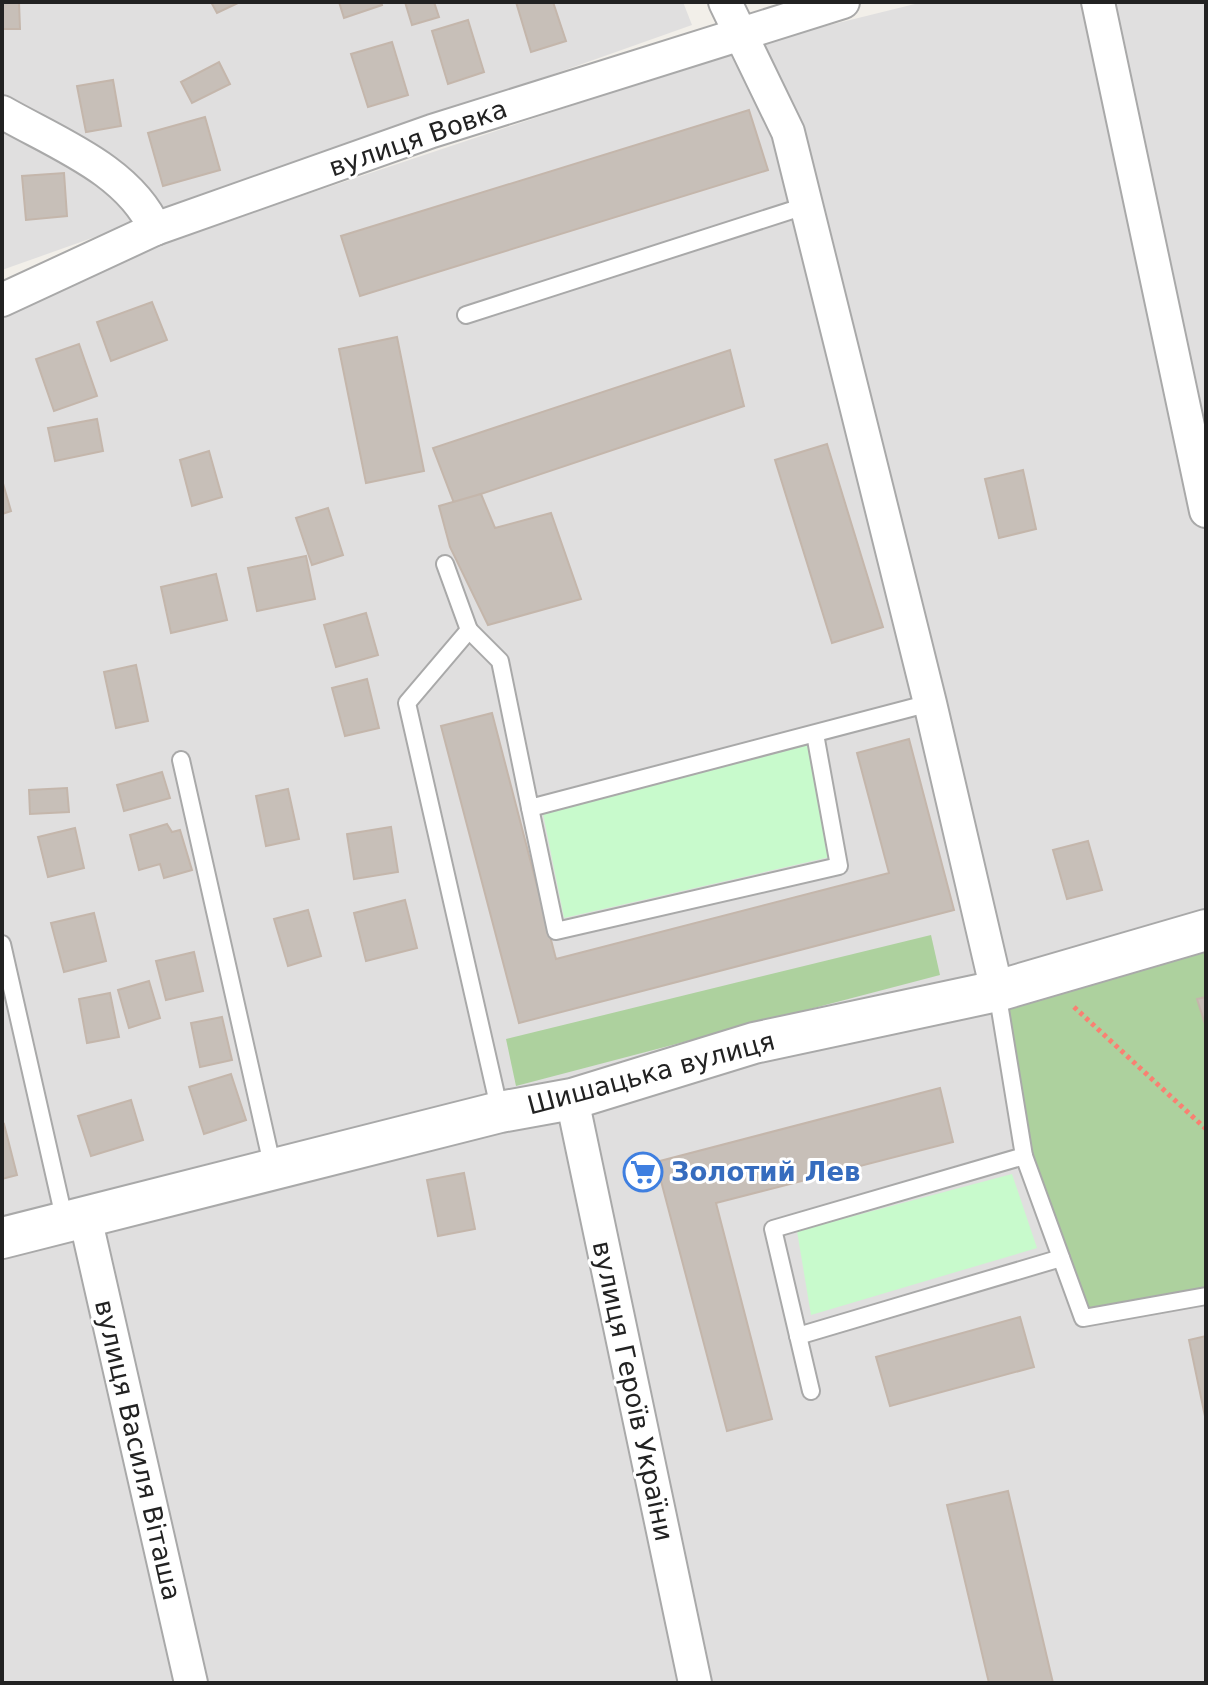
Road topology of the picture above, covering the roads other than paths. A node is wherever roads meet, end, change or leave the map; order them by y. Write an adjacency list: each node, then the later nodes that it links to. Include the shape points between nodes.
1 (725, 2): 4 (street)
2 (843, 2): 4 (street, вулиця Вовка)
3 (1098, 2): 10 (street)
4 (740, 33): 6 (street, via 788,132); 7 (street, вулиця Вовка, via 432,131)
5 (2, 112): 7 (street, via 118,179 144,205)
6 (805, 206): 9 (lane); 13 (street)
7 (155, 229): 8 (street, вулиця Вовка)
8 (2, 300)
9 (466, 315)
10 (1206, 511)
11 (445, 564): 12 (lane)
12 (469, 630): 16 (lane, via 500,661); 21 (lane, via 407,703)
13 (930, 703): 14 (lane); 19 (street)
14 (815, 734): 16 (lane); 16 (lane, via 839,866 556,931)
15 (181, 760): 23 (lane)
16 (530, 808)
17 (1206, 930): 19 (street, Шишацька вулиця)
18 (2, 944): 24 (lane)
19 (997, 991): 20 (street, Шишацька вулиця, via 754,1043); 22 (lane)
20 (572, 1099): 21 (street, Шишацька вулиця); 31 (street, вулиця Героїв України)
21 (500, 1112): 23 (street, Шишацька вулиця)
22 (1024, 1156): 26 (lane); 28 (lane, via 773,1229)
23 (273, 1169): 24 (street, Шишацька вулиця)
24 (75, 1219): 25 (street, Шишацька вулиця); 30 (street, вулиця Василя Віташа)
25 (2, 1238)
26 (1061, 1258): 27 (lane, via 1083,1318); 28 (lane)
27 (1206, 1296)
28 (798, 1336): 29 (lane)
29 (811, 1391)
30 (191, 1683)
31 (695, 1683)

